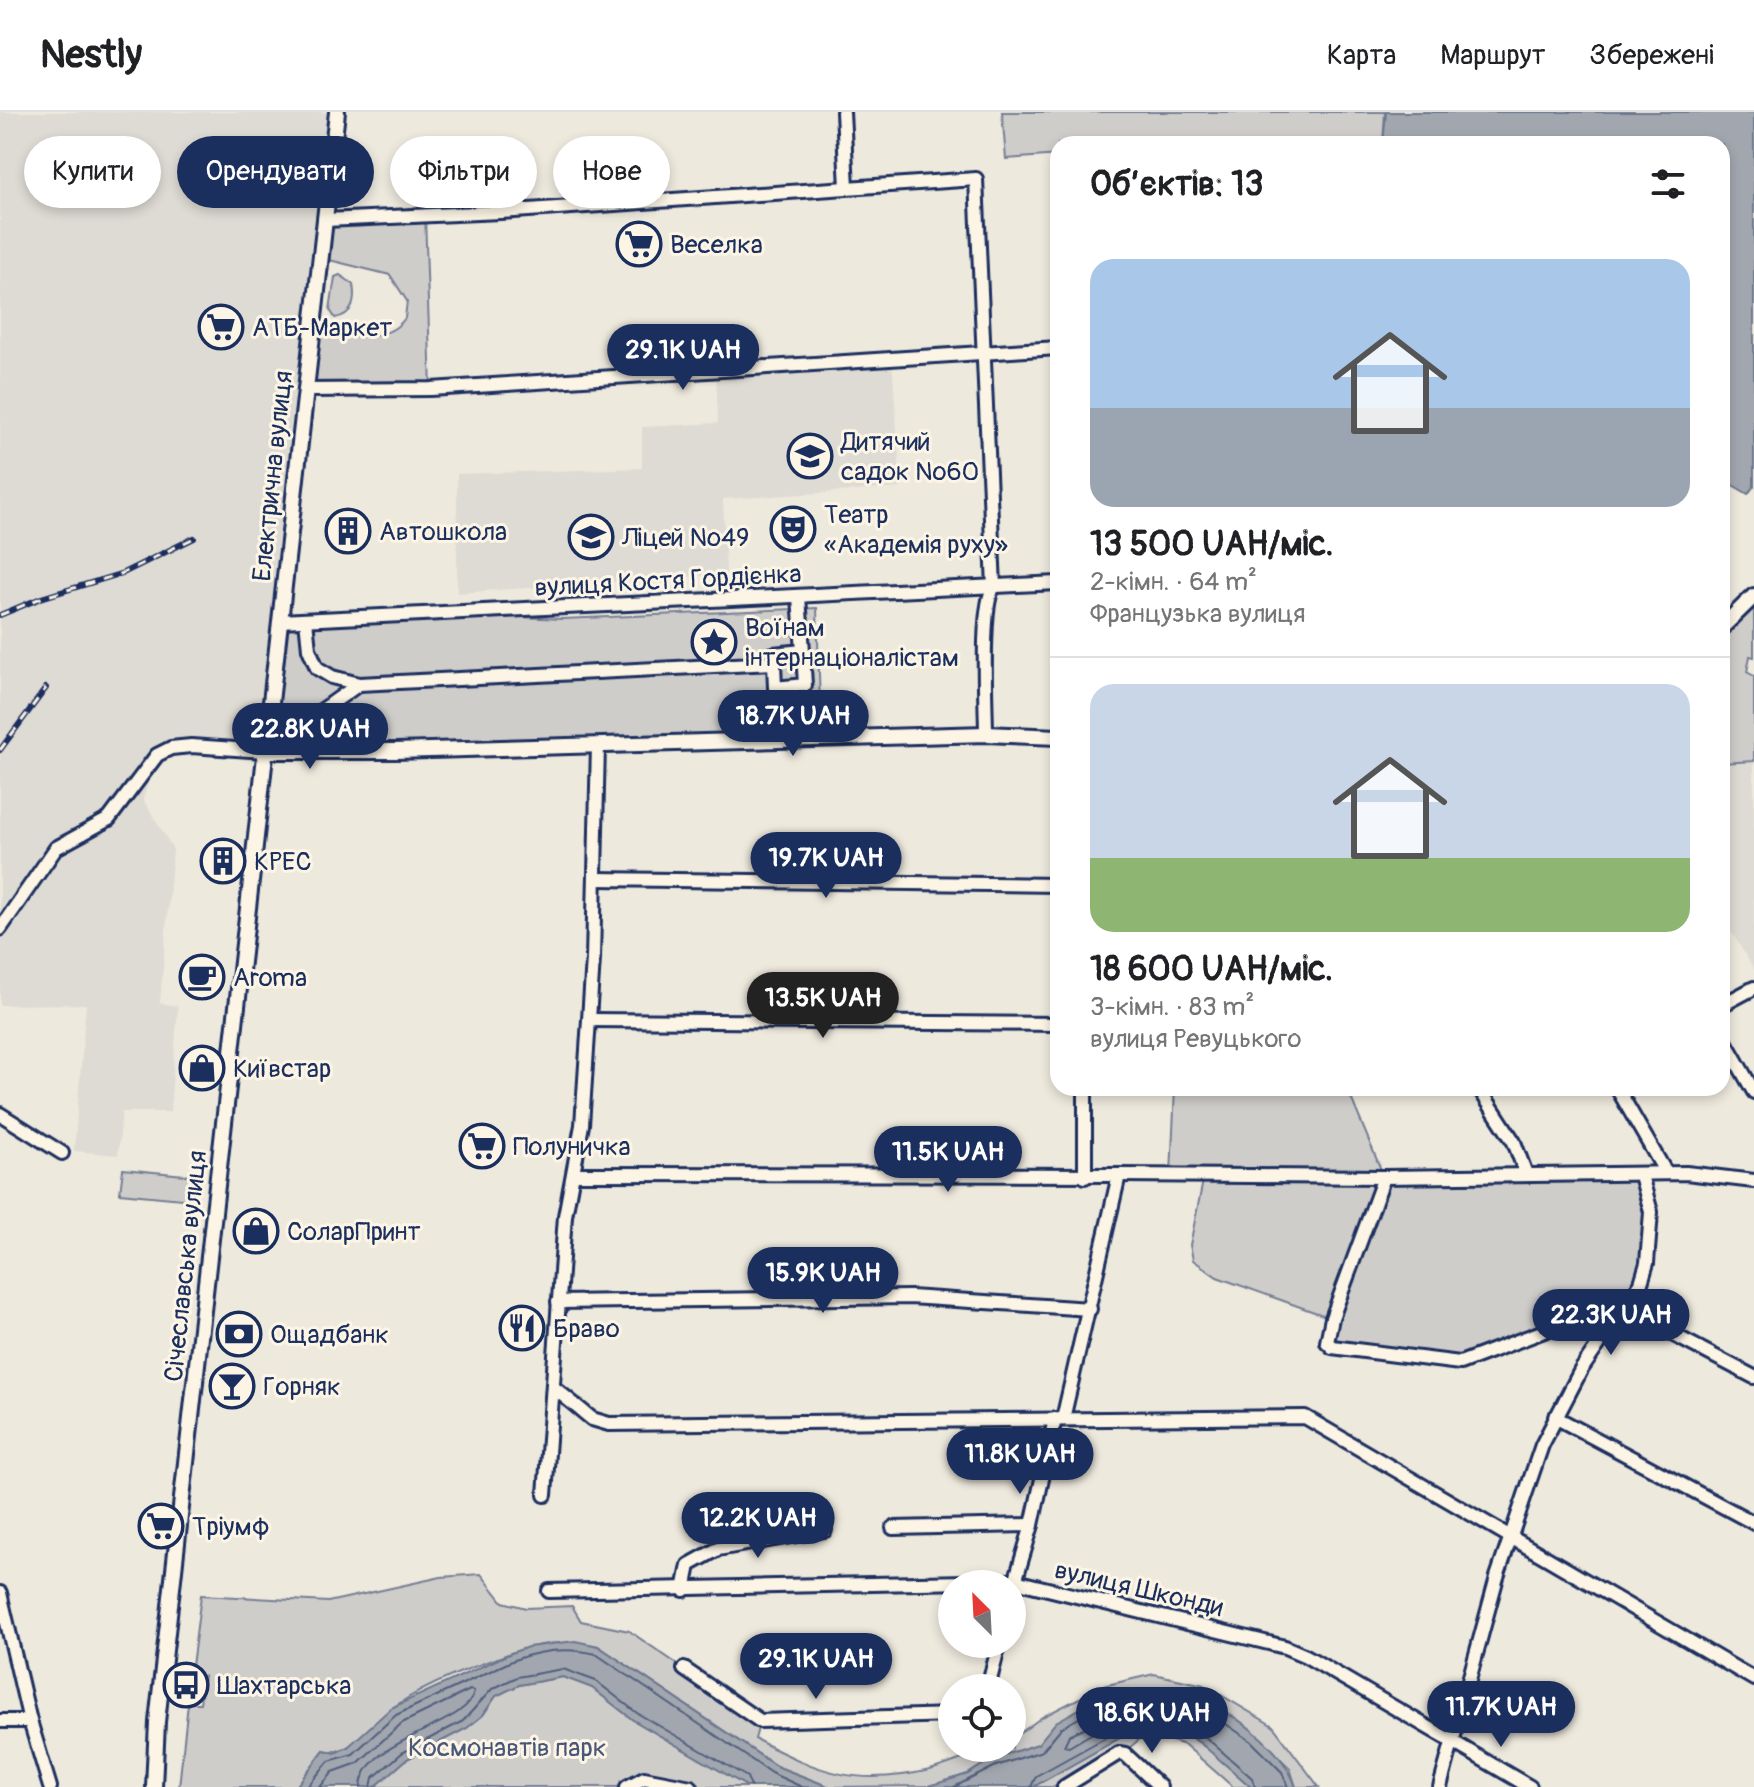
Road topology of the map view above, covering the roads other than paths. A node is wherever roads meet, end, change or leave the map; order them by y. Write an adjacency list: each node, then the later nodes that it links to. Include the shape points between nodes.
1 (337, 112): 4 (main road, Електрична вулиця)
2 (843, 112): 3 (street)
3 (847, 187): 4 (street); 6 (street, via 976,179)
4 (325, 220): 7 (main road, Електрична вулиця)
5 (1050, 349): 6 (street)
6 (983, 353): 7 (street, via 431,389); 9 (street)
7 (305, 390): 14 (main road, Електрична вулиця)
8 (1050, 584): 9 (street, вулиця Костя Гордієнка)
9 (994, 587): 11 (street, вулиця Костя Гордієнка); 19 (street, via 987,613)
10 (1754, 596): 12 (main road)
11 (799, 597): 13 (street, вулиця Костя Гордієнка); 15 (street)
12 (1730, 619)
13 (306, 620): 14 (street, вулиця Костя Гордієнка); 17 (street, via 317,668)
14 (280, 621): 22 (main road, Електрична вулиця)
15 (803, 651): 16 (street, via 773,654); 16 (street, via 805,685 775,688)
16 (774, 663): 17 (street)
17 (359, 684): 18 (street)
18 (294, 730)
19 (986, 734): 20 (main road); 21 (main road)
20 (1050, 737)
21 (598, 745): 22 (main road); 23 (street)
22 (266, 751): 25 (street, via 191,746 157,755 109,819 56,848); 73 (main road, Січеславська вулиця, via 157,1722)
23 (595, 879): 24 (street); 28 (street)
24 (1050, 885)
25 (0, 929)
26 (1754, 988): 27 (street)
27 (1730, 1001)
28 (589, 1020): 29 (street); 38 (street)
29 (1050, 1024)
30 (1730, 1050): 31 (street)
31 (1754, 1092)
32 (1085, 1096): 42 (street)
33 (1484, 1096): 39 (street, via 1514,1142)
34 (1622, 1096): 37 (street)
35 (0, 1114): 36 (street)
36 (62, 1153)
37 (1666, 1173): 41 (street); 44 (street)
38 (574, 1174): 42 (street); 45 (street)
39 (1526, 1174): 41 (street); 43 (street)
40 (1119, 1175): 42 (street); 43 (street); 47 (street)
41 (1641, 1175): 46 (street, via 1651,1212 1647,1263)
42 (1085, 1177)
43 (1384, 1177): 48 (street, via 1332,1318 1327,1342 1332,1347 1460,1363 1586,1315)
44 (1754, 1181)
45 (558, 1302): 47 (street, via 910,1297); 50 (street)
46 (1626, 1304): 48 (street); 49 (street)
47 (1090, 1309): 52 (street)
48 (1612, 1322): 51 (street)
49 (1754, 1377)
50 (553, 1387): 52 (street, via 592,1419 609,1424); 53 (street)
51 (1555, 1417): 54 (street); 58 (street)
52 (1059, 1419): 55 (street); 58 (street, via 1305,1417)
53 (545, 1495)
54 (1754, 1523)
55 (1032, 1525): 56 (street); 59 (street)
56 (893, 1528)
57 (825, 1530): 62 (street, via 707,1553 689,1565)
58 (1509, 1536): 67 (street); 71 (street)
59 (1018, 1570)
60 (938, 1587): 62 (street, вулиця Шконди)
61 (1026, 1589): 71 (street, вулиця Шконди, via 1285,1647)
62 (684, 1590): 63 (street, вулиця Шконди)
63 (549, 1591)
64 (0, 1593): 65 (street)
65 (5, 1638): 70 (street)
66 (684, 1669): 68 (street, via 760,1721)
67 (1754, 1679)
68 (938, 1715)
69 (0, 1721): 70 (street)
70 (30, 1721): 72 (street)
71 (1453, 1742): 78 (street); 79 (street, вулиця Шконди)
72 (50, 1787)
73 (154, 1787)
74 (627, 1787): 75 (street, via 644,1778)
75 (691, 1787)
76 (1064, 1787): 77 (street, via 1123,1753)
77 (1160, 1787)
78 (1440, 1787)
79 (1530, 1787)

